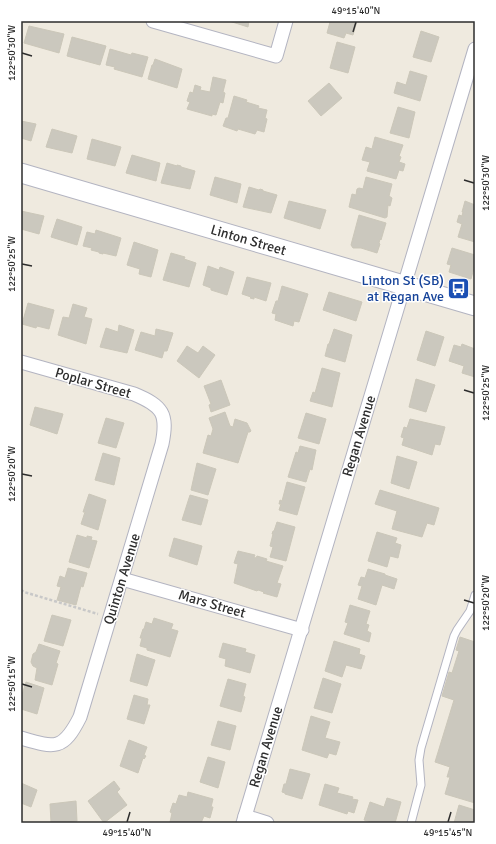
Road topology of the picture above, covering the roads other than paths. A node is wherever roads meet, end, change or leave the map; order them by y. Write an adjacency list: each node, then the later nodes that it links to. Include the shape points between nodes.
1 (153, 21): 2 (street, via 276,56)
2 (286, 21)
3 (475, 49): 5 (street, Regan Avenue)
4 (21, 173): 5 (street, Linton Street)
5 (404, 285): 6 (street, Linton Street); 11 (street, Regan Avenue)
6 (475, 306)
7 (21, 362): 8 (street, Poplar Street, via 134,394 155,404)
8 (160, 411): 9 (street, Quinton Avenue, via 165,428 162,444)
9 (122, 579): 11 (street, Mars Street); 12 (street, Quinton Avenue, via 80,717 72,732 62,743 38,743)
10 (475, 595): 15 (lane, via 470,611 456,630 421,748 420,791)
11 (302, 630): 13 (street, Regan Avenue)
12 (21, 738)
13 (244, 820): 14 (street)
14 (267, 823)
15 (411, 823)

